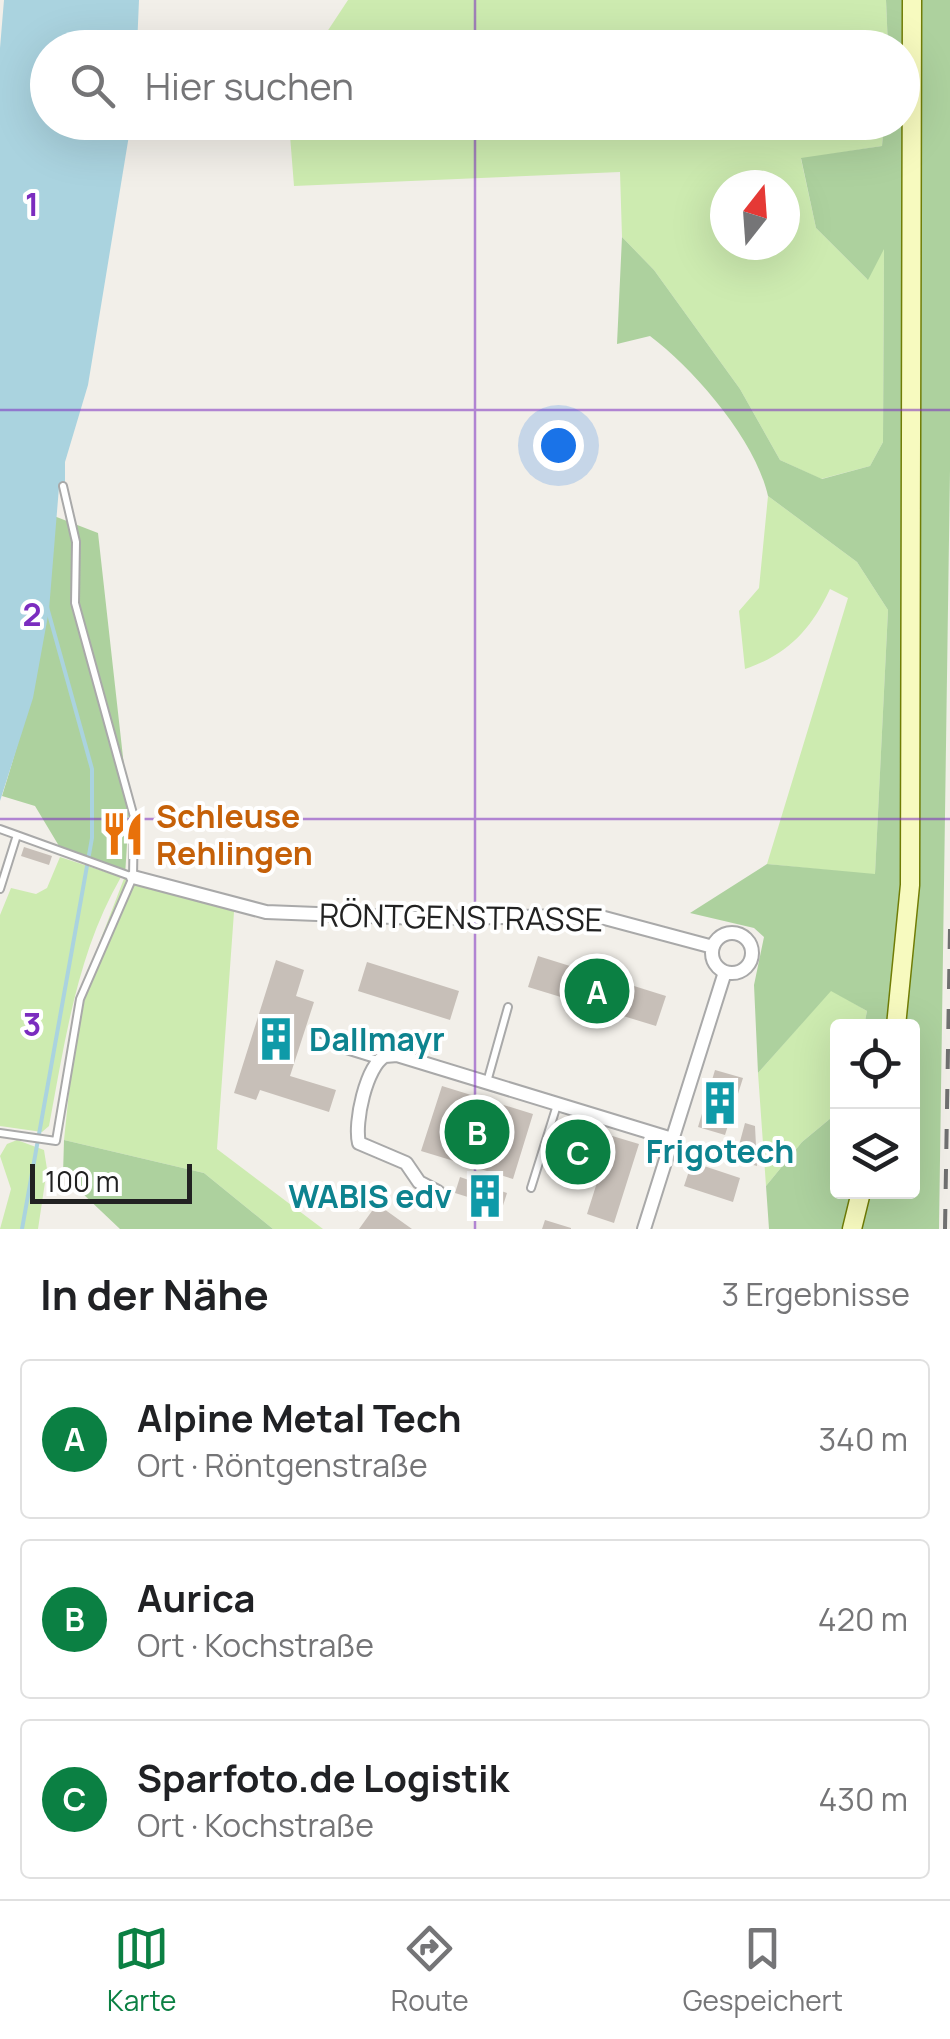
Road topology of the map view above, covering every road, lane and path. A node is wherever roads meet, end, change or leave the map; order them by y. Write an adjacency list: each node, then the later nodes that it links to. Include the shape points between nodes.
1 (912, 0): 2 (main road)
2 (912, 30)
3 (912, 140): 12 (main road, via 910,885)
4 (63, 486): 7 (lane, via 76,542 75,603 134,817)
5 (0, 829): 6 (lane)
6 (17, 835): 7 (lane); 8 (lane)
7 (133, 877): 9 (street, RÖNTGENSTRASSE, via 266,912 597,916); 17 (lane, via 80,999 56,1141)
8 (0, 888)
9 (713, 946): 10 (street, via 712,959); 10 (street, via 727,934 750,944 749,963)
10 (726, 972): 18 (street)
11 (508, 1007): 15 (lane)
12 (897, 1019)
13 (317, 1041): 14 (lane)
14 (378, 1060): 15 (street, via 397,1055); 20 (street, via 357,1124 359,1142 406,1163 418,1182)
15 (487, 1082): 16 (street)
16 (557, 1104): 18 (street); 19 (lane)
17 (0, 1132)
18 (672, 1139): 22 (street)
19 (531, 1188)
20 (438, 1192)
21 (860, 1199): 23 (main road)
22 (644, 1229)
23 (852, 1229)

